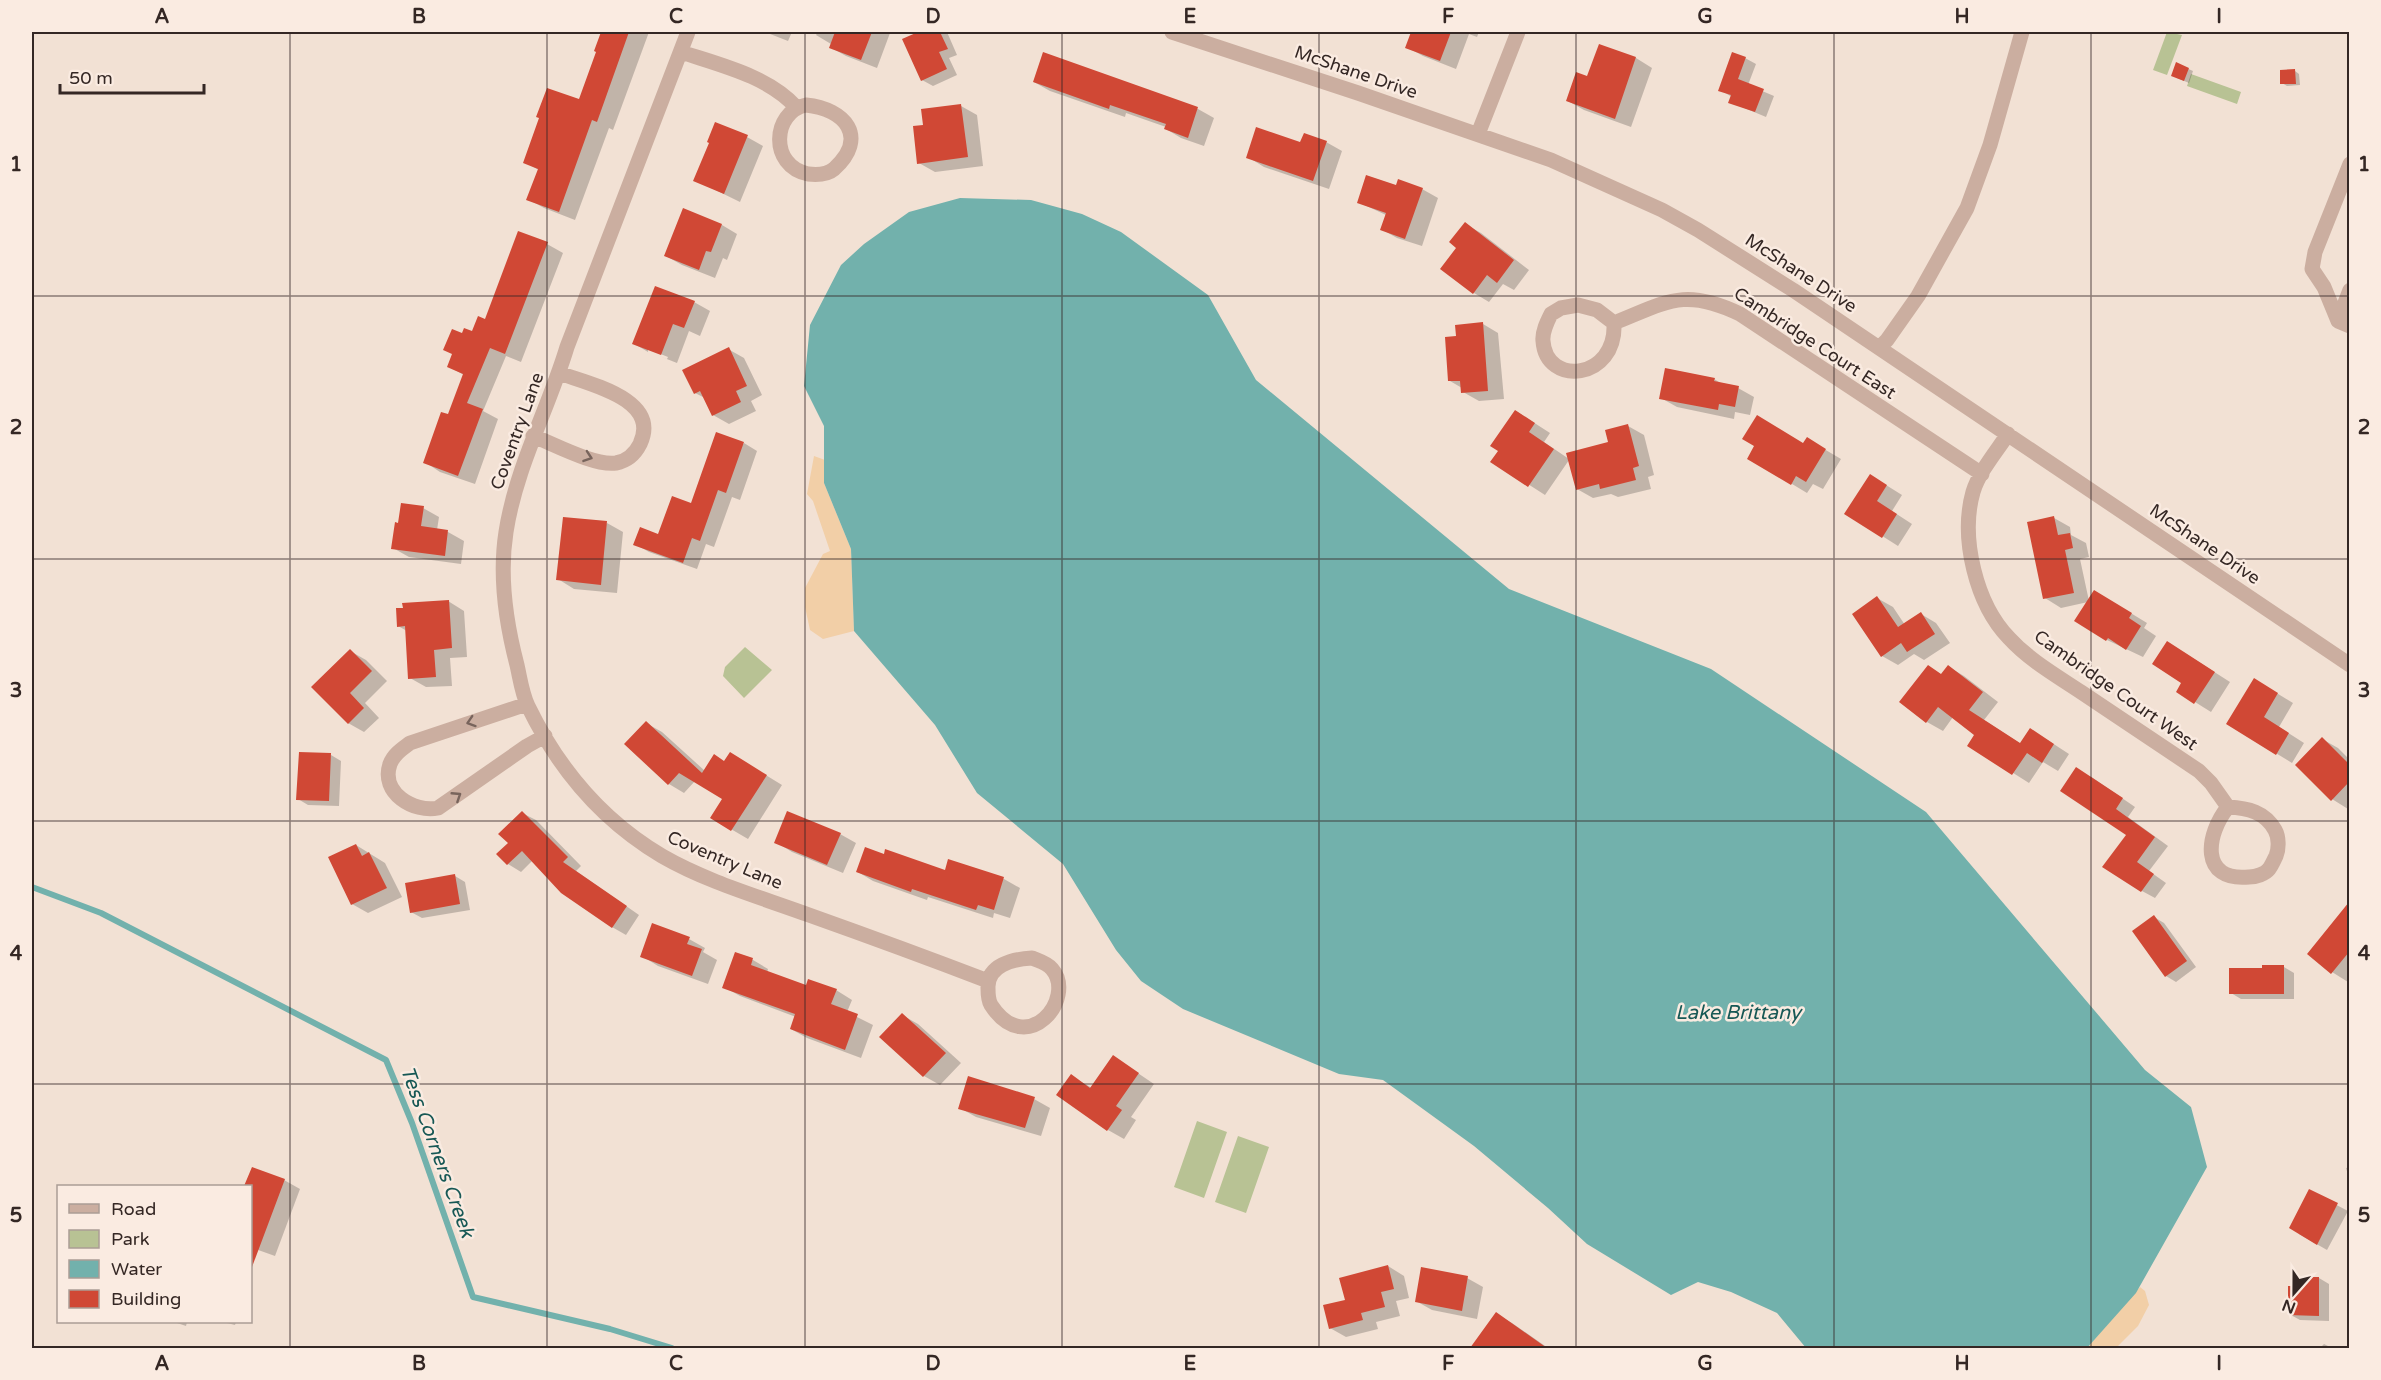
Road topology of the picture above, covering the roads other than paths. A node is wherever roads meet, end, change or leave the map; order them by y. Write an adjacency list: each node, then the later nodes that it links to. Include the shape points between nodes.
1 (688, 32): 5 (street, Coventry Lane)
2 (1172, 32): 7 (street, McShane Drive)
3 (1518, 32): 7 (street)
4 (2022, 32): 12 (street, via 1990,145 1967,208 1918,296)
5 (681, 52): 6 (street, via 756,79 786,96); 13 (street, Coventry Lane)
6 (796, 107): 6 (street, via 782,128 782,155 788,165 800,172 831,172 843,161 849,146 850,132 844,119 821,107)
7 (1478, 134): 12 (street, McShane Drive, via 1551,160 1662,210)
8 (2349, 164): 11 (street, via 2312,269)
9 (2349, 290): 11 (street)
10 (1614, 323): 10 (street, via 1597,310 1578,305 1561,308 1551,314 1545,327 1542,340 1546,353 1566,370 1594,368 1610,349); 16 (street, Cambridge Court East, via 1687,298 1722,306 1740,314)
11 (2344, 324)
12 (1880, 347): 14 (street, McShane Drive)
13 (559, 373): 15 (street, Coventry Lane); 15 (street, one-way to 13, via 583,456 615,463 636,452 641,441 645,428 634,405)
14 (2008, 434): 16 (street, Cambridge Court West); 17 (street, McShane Drive)
15 (533, 436): 18 (street, Coventry Lane, via 512,502 503,576 507,625)
16 (1982, 474): 20 (street, Cambridge Court West, via 1973,492 1971,560 1991,614 2008,638 2037,663 2199,771)
17 (2349, 665)
18 (527, 704): 19 (street, Coventry Lane); 19 (street, one-way to 19, via 410,743 396,753 390,765 392,786 406,803 428,810 438,808)
19 (545, 736): 21 (street, Coventry Lane, via 559,760 607,816 664,857 758,897)
20 (2228, 807): 20 (street, via 2211,838 2214,863 2231,876 2256,877 2269,870 2278,853 2278,834 2270,820 2259,813)
21 (988, 981): 21 (street, via 989,1002 999,1016 1019,1027 1042,1022 1057,999 1053,970 1032,958 1001,965)

